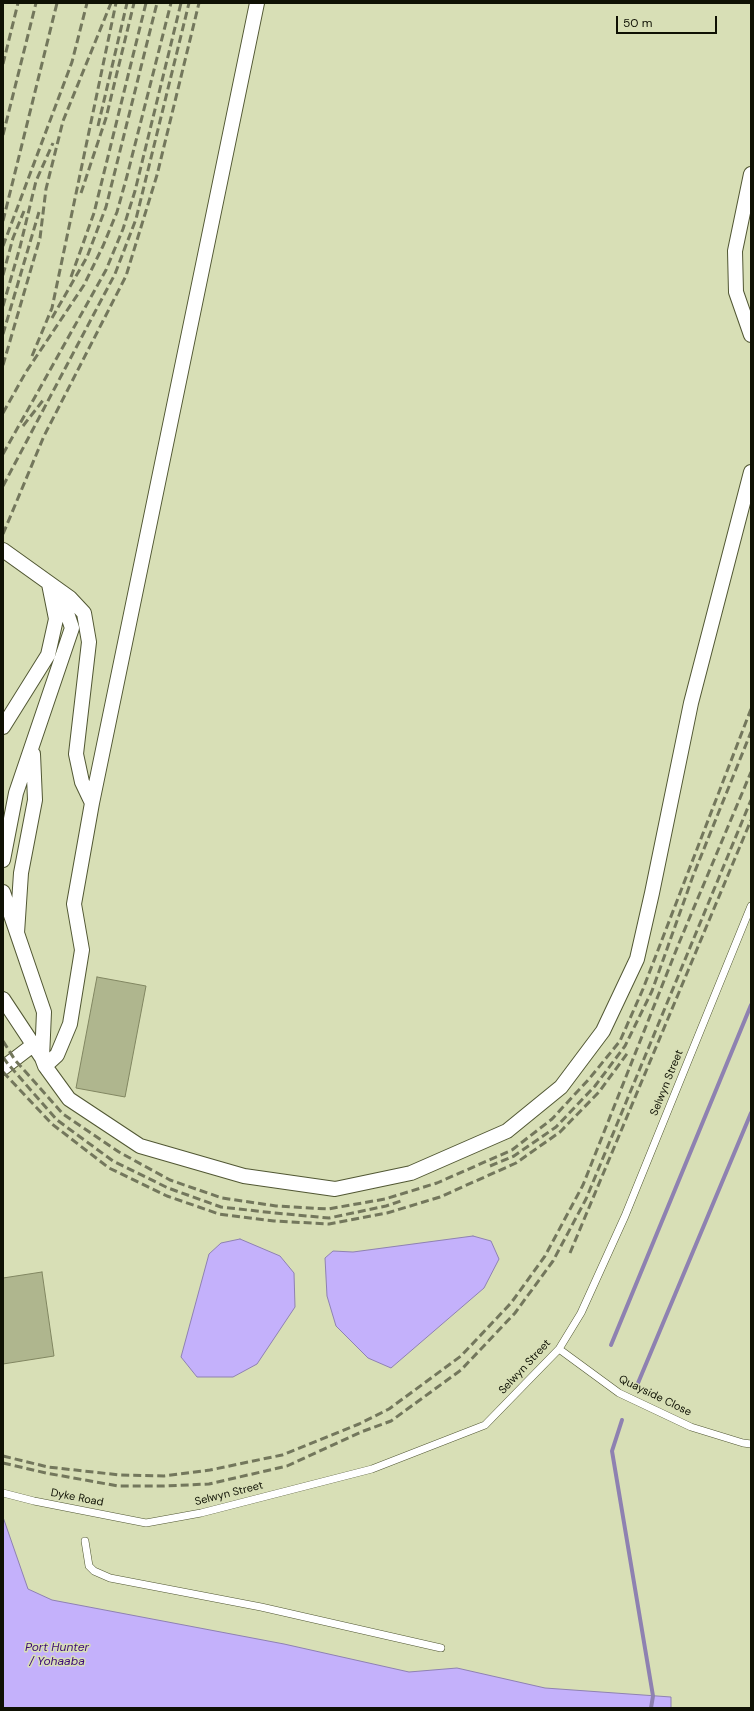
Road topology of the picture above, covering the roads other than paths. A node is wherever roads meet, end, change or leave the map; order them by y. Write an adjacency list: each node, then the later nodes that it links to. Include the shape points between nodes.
1 (257, 3): 9 (street)
2 (751, 174): 3 (street, via 735,251 736,292)
3 (751, 335)
4 (751, 472): 16 (street, via 691,703 637,959 603,1031 560,1087 507,1131 410,1173 335,1190 244,1176 140,1146 69,1100)
5 (3, 550): 6 (street)
6 (55, 588): 7 (street, via 56,620 48,655); 8 (street, via 72,628); 9 (street, via 70,598 84,613 89,642 76,754 82,782)
7 (3, 727)
8 (32, 746): 10 (street, via 16,793); 13 (street, via 35,800 21,873)
9 (92, 803): 16 (street, via 74,904 82,950 70,1024 57,1055)
10 (3, 860)
11 (3, 892): 13 (street)
12 (751, 906): 18 (lane, Selwyn Street, via 625,1216 581,1313)
13 (17, 933): 16 (street, via 44,1012)
14 (3, 999): 15 (street)
15 (33, 1045): 16 (street); 17 (street)
16 (43, 1062)
17 (3, 1068)
18 (559, 1349): 19 (lane, Quayside Close, via 619,1393 691,1427); 21 (lane, Selwyn Street, via 485,1425 372,1469 201,1513)
19 (751, 1444)
20 (3, 1493): 21 (lane, Dyke Road)
21 (146, 1523)
22 (85, 1541): 23 (lane, via 89,1566 110,1578 260,1606)
23 (441, 1648)

